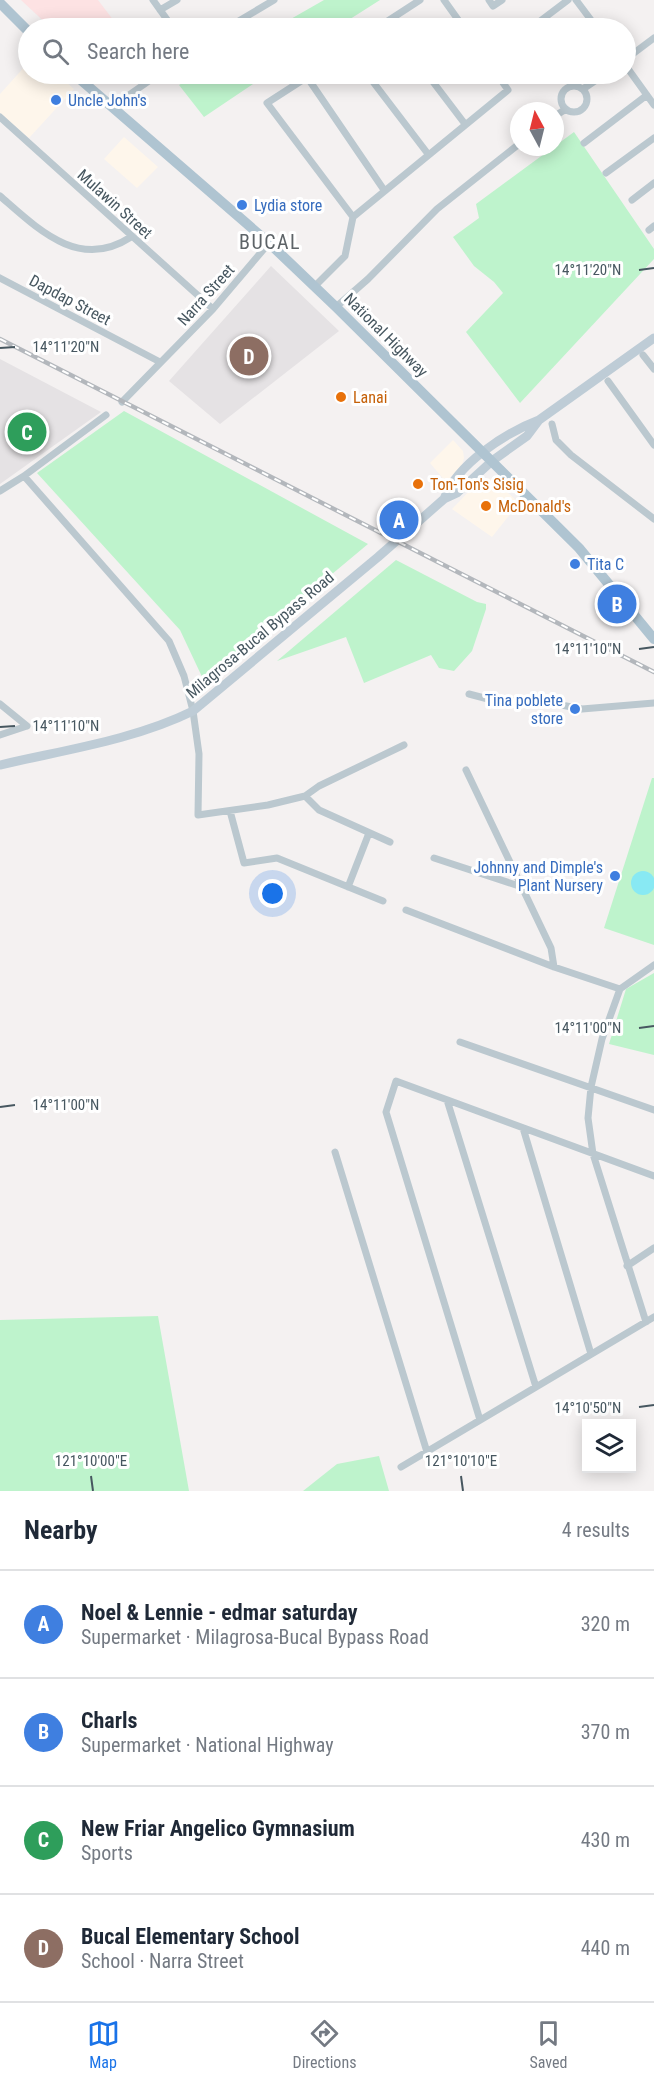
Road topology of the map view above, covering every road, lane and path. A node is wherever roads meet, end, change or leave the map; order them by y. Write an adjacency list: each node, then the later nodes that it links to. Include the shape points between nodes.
1 (153, 0): 11 (street)
2 (177, 0): 11 (street)
3 (274, 0): 13 (street)
4 (420, 0): 14 (street)
5 (444, 0): 15 (street)
6 (489, 0): 7 (street, via 493,6)
7 (502, 0)
8 (568, 0): 16 (street)
9 (576, 0): 17 (street)
10 (0, 3): 18 (main road)
11 (160, 10): 12 (street)
12 (166, 18)
13 (244, 18)
14 (393, 18)
15 (457, 18)
16 (544, 18)
17 (589, 18)
18 (18, 21)
19 (653, 41): 20 (street)
20 (636, 52)
21 (636, 80): 31 (street)
22 (86, 84): 33 (main road, National Highway)
23 (145, 84): 33 (street)
24 (296, 84): 46 (street, via 267,103)
25 (315, 84): 43 (street)
26 (375, 84): 40 (street)
27 (435, 84): 36 (street)
28 (504, 84): 36 (street, via 508,90)
29 (590, 84): 30 (street)
30 (583, 89): 34 (street, via 587,101 582,109); 34 (street, via 571,86 564,91 561,102)
31 (647, 95): 32 (street); 38 (street)
32 (654, 105)
33 (113, 106): 48 (main road, National Highway)
34 (566, 109)
35 (0, 117): 47 (street, Mulawin Street)
36 (465, 124): 40 (street)
37 (654, 138): 41 (street)
38 (584, 143)
39 (510, 151): 51 (street, via 437,209)
40 (428, 154): 43 (street)
41 (606, 173)
42 (654, 183): 45 (street)
43 (384, 190): 46 (street)
44 (0, 196): 47 (street, via 43,232 78,248 117,247)
45 (632, 200)
46 (353, 217): 50 (street, via 345,256)
47 (132, 237): 52 (street, Mulawin Street)
48 (269, 243): 50 (main road, National Highway); 52 (street, Narra Street)
49 (0, 278): 55 (street, Dapdap Street)
50 (315, 286): 51 (main road, National Highway)
51 (336, 307): 63 (main road, National Highway)
52 (213, 309): 55 (street, Narra Street)
53 (654, 338): 60 (main road)
54 (643, 355): 56 (street)
55 (160, 362): 58 (street, Narra Street)
56 (654, 369)
57 (608, 381): 62 (street)
58 (122, 402)
59 (106, 416): 65 (street)
60 (539, 420): 63 (main road, Milagrosa-Bucal Bypass Road, via 519,427); 64 (main road, Milagrosa-Bucal Bypass Road, via 527,436)
61 (552, 424): 68 (street, via 556,440 571,455)
62 (654, 445)
63 (482, 452): 64 (main road, National Highway); 67 (main road, Milagrosa-Bucal Bypass Road, via 449,486)
64 (492, 461): 67 (main road, Milagrosa-Bucal Bypass Road, via 457,493); 69 (main road, National Highway, via 579,548)
65 (24, 476): 66 (street); 73 (street, via 169,641)
66 (0, 491)
67 (444, 499): 73 (main road, Milagrosa-Bucal Bypass Road)
68 (654, 519)
69 (654, 639)
70 (469, 694): 71 (street, via 582,709)
71 (654, 703)
72 (0, 704): 74 (street, via 27,726)
73 (193, 711): 76 (main road, Milagrosa-Bucal Bypass Road, via 114,738); 79 (street, via 199,754 198,815)
74 (0, 735)
75 (404, 745): 78 (street)
76 (0, 765)
77 (466, 770): 84 (street)
78 (305, 796): 79 (street); 80 (street, via 319,810)
79 (230, 811): 83 (street, via 243,863 277,858)
80 (369, 833): 81 (street); 83 (street)
81 (390, 842)
82 (434, 858): 84 (street)
83 (348, 887): 85 (street)
84 (522, 887): 88 (street, via 551,948)
85 (383, 901)
86 (406, 910): 88 (street)
87 (654, 965): 89 (street)
88 (554, 967): 89 (street)
89 (620, 989): 91 (street, via 602,1039)
90 (460, 1042): 91 (street)
91 (591, 1087): 93 (street); 96 (street, via 588,1118)
92 (447, 1100): 94 (street); 103 (street); 104 (street, via 396,1081 386,1112)
93 (654, 1110)
94 (523, 1128): 96 (street); 102 (street)
95 (334, 1152): 105 (street)
96 (593, 1154): 97 (street); 99 (street)
97 (654, 1176)
98 (654, 1248): 99 (street)
99 (627, 1266): 101 (street)
100 (654, 1317): 101 (street)
101 (646, 1322): 102 (street)
102 (591, 1354): 103 (street)
103 (536, 1387): 104 (street)
104 (480, 1420): 105 (street)
105 (427, 1452): 106 (street)
106 (401, 1467)

